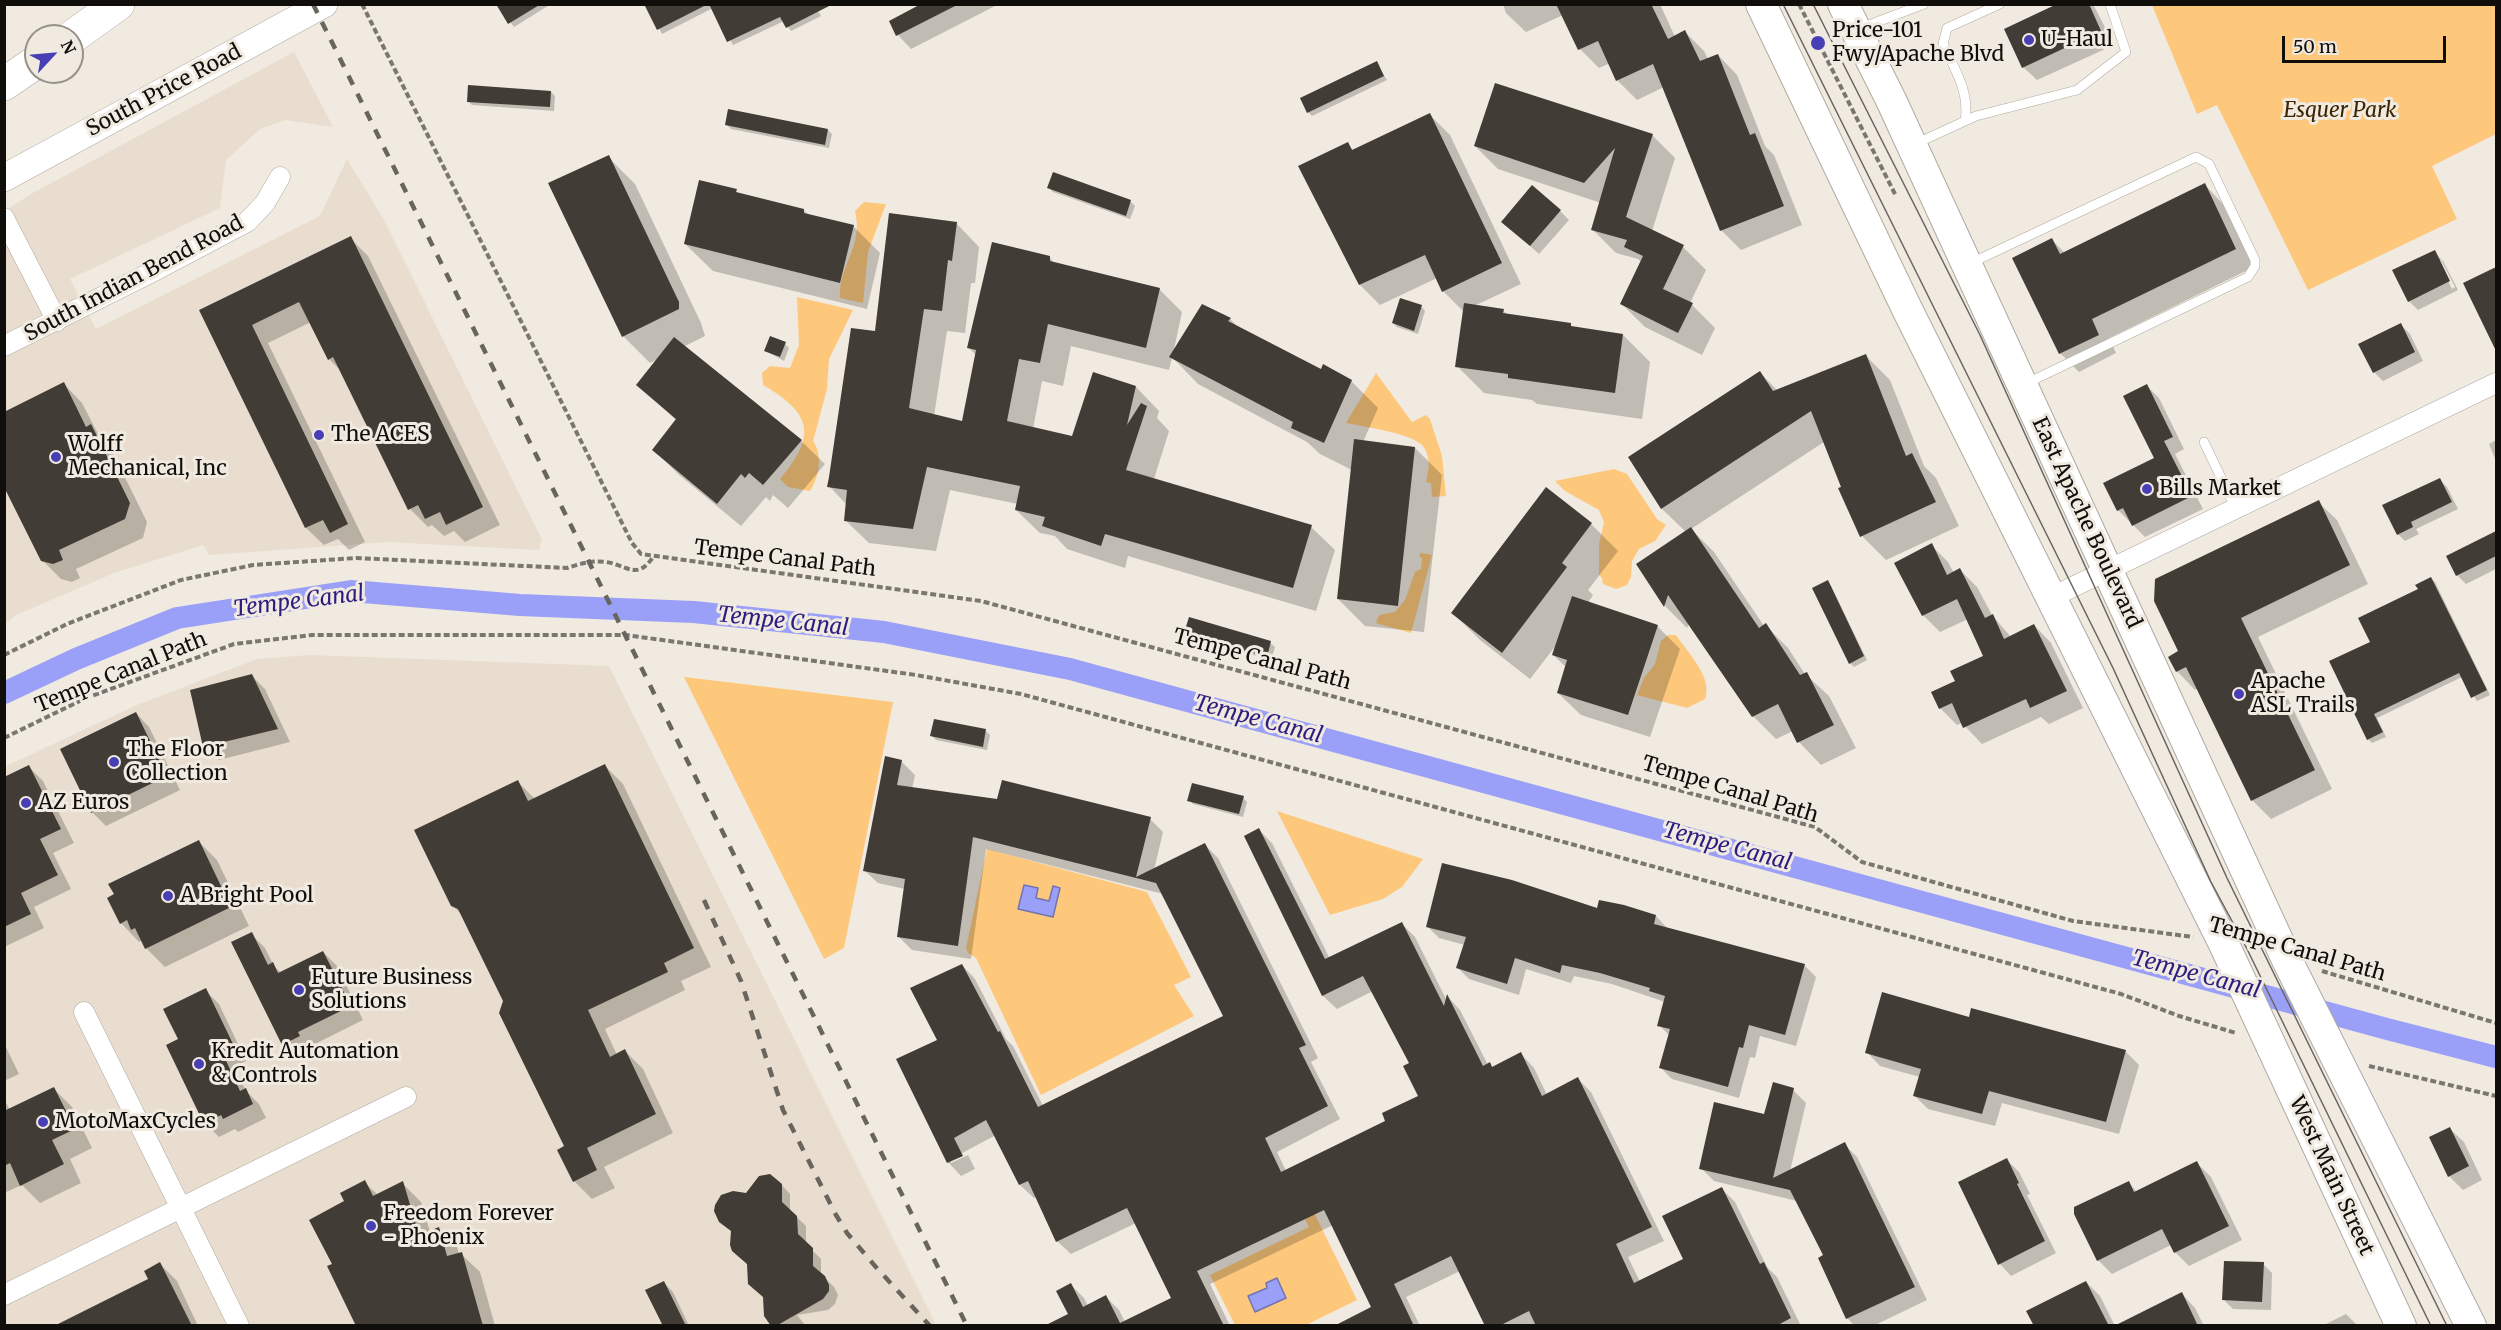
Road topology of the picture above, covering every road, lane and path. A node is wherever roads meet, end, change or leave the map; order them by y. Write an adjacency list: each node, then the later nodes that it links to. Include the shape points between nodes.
1 (118, 4): 10 (highway)
2 (324, 4): 16 (main road, South Price Road)
3 (362, 4): 26 (path, via 632,543 641,554)
4 (1761, 4): 28 (main road, via 1908,311)
5 (1799, 4): 17 (path)
6 (1924, 4): 9 (lane)
7 (2000, 4): 13 (lane, via 1947,28 1943,44 1962,83 1968,105)
8 (2110, 4): 13 (lane, via 2126,52 2077,90)
9 (1849, 17): 14 (main road, East Apache Boulevard)
10 (84, 28)
11 (24, 70): 12 (highway)
12 (4, 84)
13 (1965, 121): 14 (lane)
14 (1911, 145): 19 (main road, East Apache Boulevard)
15 (280, 177): 20 (street, South Indian Bend Road, via 265,203 247,222)
16 (4, 178)
17 (1896, 196)
18 (4, 218): 20 (street)
19 (1966, 265): 23 (main road, East Apache Boulevard); 23 (lane, via 2196,157 2209,164 2255,260 2248,277)
20 (57, 321): 21 (street, South Indian Bend Road)
21 (4, 346)
22 (2496, 383): 25 (street)
23 (2022, 386): 27 (main road, East Apache Boulevard)
24 (2204, 442): 25 (lane)
25 (2235, 507): 27 (street)
26 (653, 557): 29 (path, via 639,570 602,561 567,568 356,558 253,565 181,580 67,624); 31 (path, Tempe Canal Path, via 981,601 1815,827 1862,862 2073,921)
27 (2107, 568): 28 (street); 32 (main road, East Apache Boulevard)
28 (2052, 597): 31 (main road)
29 (4, 655)
30 (4, 738): 35 (path, Tempe Canal Path, via 86,698 234,644 312,635 626,635 916,675 1032,698 2121,994 2179,1016)
31 (2228, 952): 35 (main road)
32 (2291, 969): 34 (path, Tempe Canal Path); 36 (main road, East Apache Boulevard)
33 (84, 1012): 39 (street)
34 (2496, 1023)
35 (2266, 1034): 42 (main road, West Main Street)
36 (2332, 1050): 37 (path); 43 (main road)
37 (2496, 1096)
38 (406, 1097): 39 (street)
39 (180, 1208): 40 (street); 41 (street)
40 (4, 1295)
41 (239, 1326)
42 (2401, 1326)
43 (2471, 1326)

